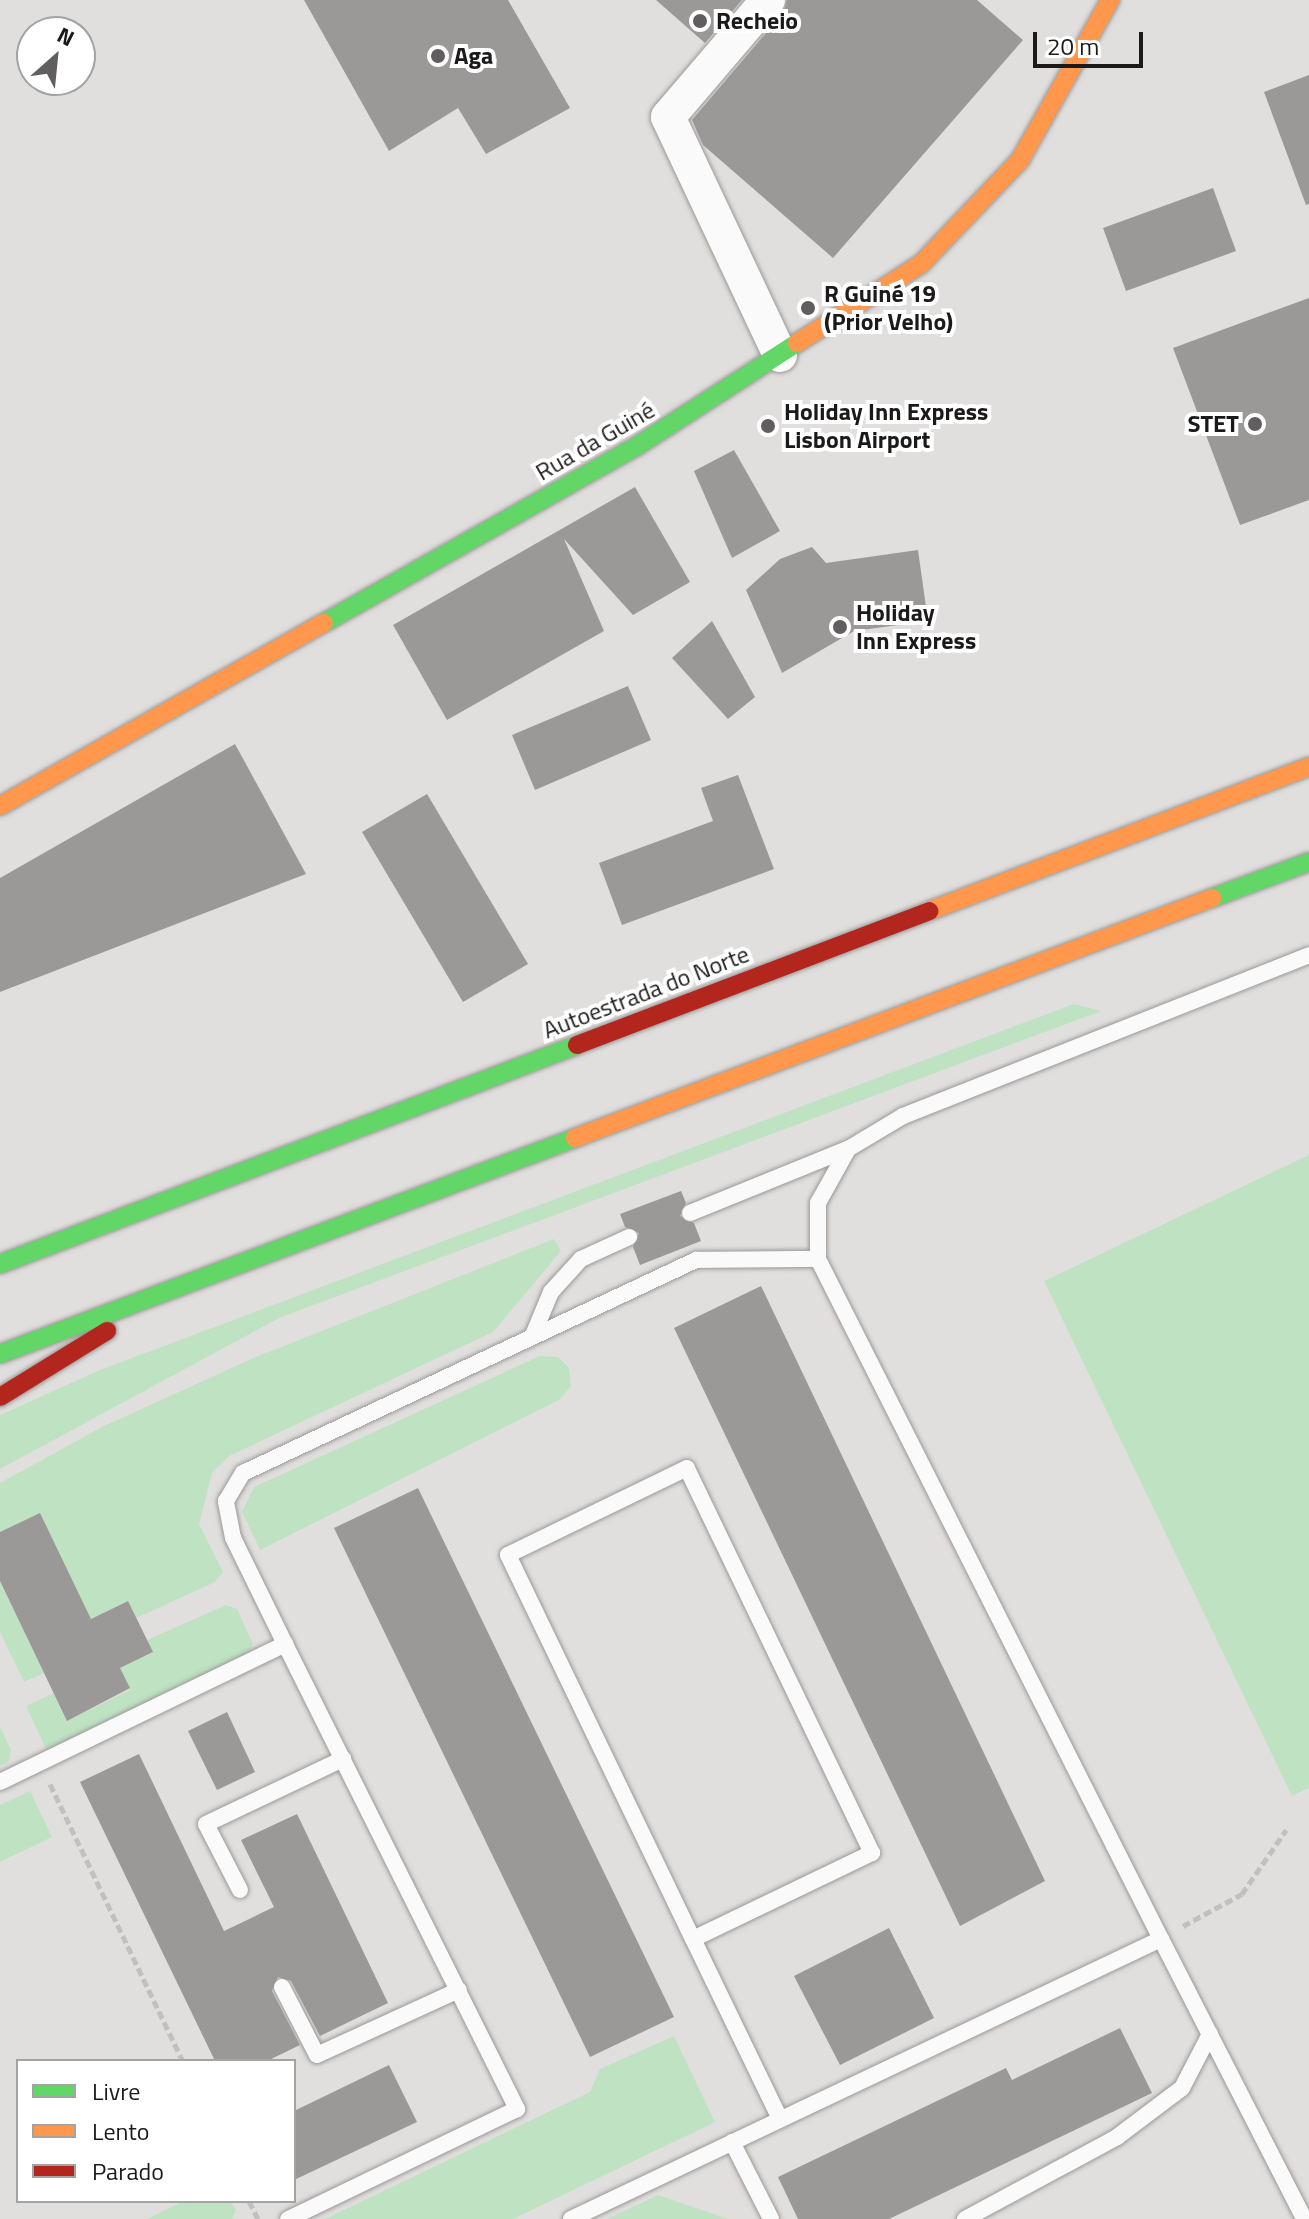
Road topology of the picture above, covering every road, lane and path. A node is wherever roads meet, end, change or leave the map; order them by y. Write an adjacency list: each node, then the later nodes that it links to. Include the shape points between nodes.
1 (768, 0): 3 (street, via 668,117)
2 (1110, 0): 3 (main road, Rua da Guiné, via 1020,160 921,264)
3 (780, 355): 5 (main road, Rua da Guiné, via 637,446)
4 (1309, 767): 10 (main road, Autoestrada do Norte)
5 (0, 806)
6 (1309, 862): 15 (main road)
7 (1309, 955): 8 (lane, via 903,1116)
8 (848, 1149): 9 (lane); 13 (lane, via 818,1203)
9 (690, 1213)
10 (123, 1215): 12 (main road); 14 (main road, Autoestrada do Norte)
11 (629, 1237): 16 (lane, via 581,1259 551,1292)
12 (0, 1246)
13 (818, 1259): 16 (lane, via 696,1260); 26 (lane)
14 (0, 1264)
15 (145, 1298): 17 (main road); 18 (main road, via 64,1361)
16 (533, 1335): 19 (lane, via 243,1473 226,1501 233,1538)
17 (0, 1354)
18 (0, 1397)
19 (285, 1644): 20 (lane); 21 (lane)
20 (343, 1759): 24 (lane, via 206,1824); 28 (lane)
21 (40, 1762): 22 (lane); 30 (path)
22 (0, 1782)
23 (1286, 1830): 26 (path, via 1242,1894)
24 (240, 1890)
25 (693, 1939): 25 (lane, via 508,1555 687,1468 872,1853); 31 (lane)
26 (1161, 1939): 29 (lane); 31 (lane)
27 (282, 1987): 28 (lane, via 317,2055)
28 (459, 1990): 33 (lane, via 517,2109)
29 (1210, 2034): 36 (lane, via 1182,2088 1161,2104 1042,2181); 37 (lane)
30 (182, 2059)
31 (780, 2119): 32 (lane)
32 (732, 2142): 34 (lane); 35 (lane)
33 (288, 2219)
34 (571, 2219)
35 (771, 2219)
36 (965, 2219)
37 (1304, 2219)

